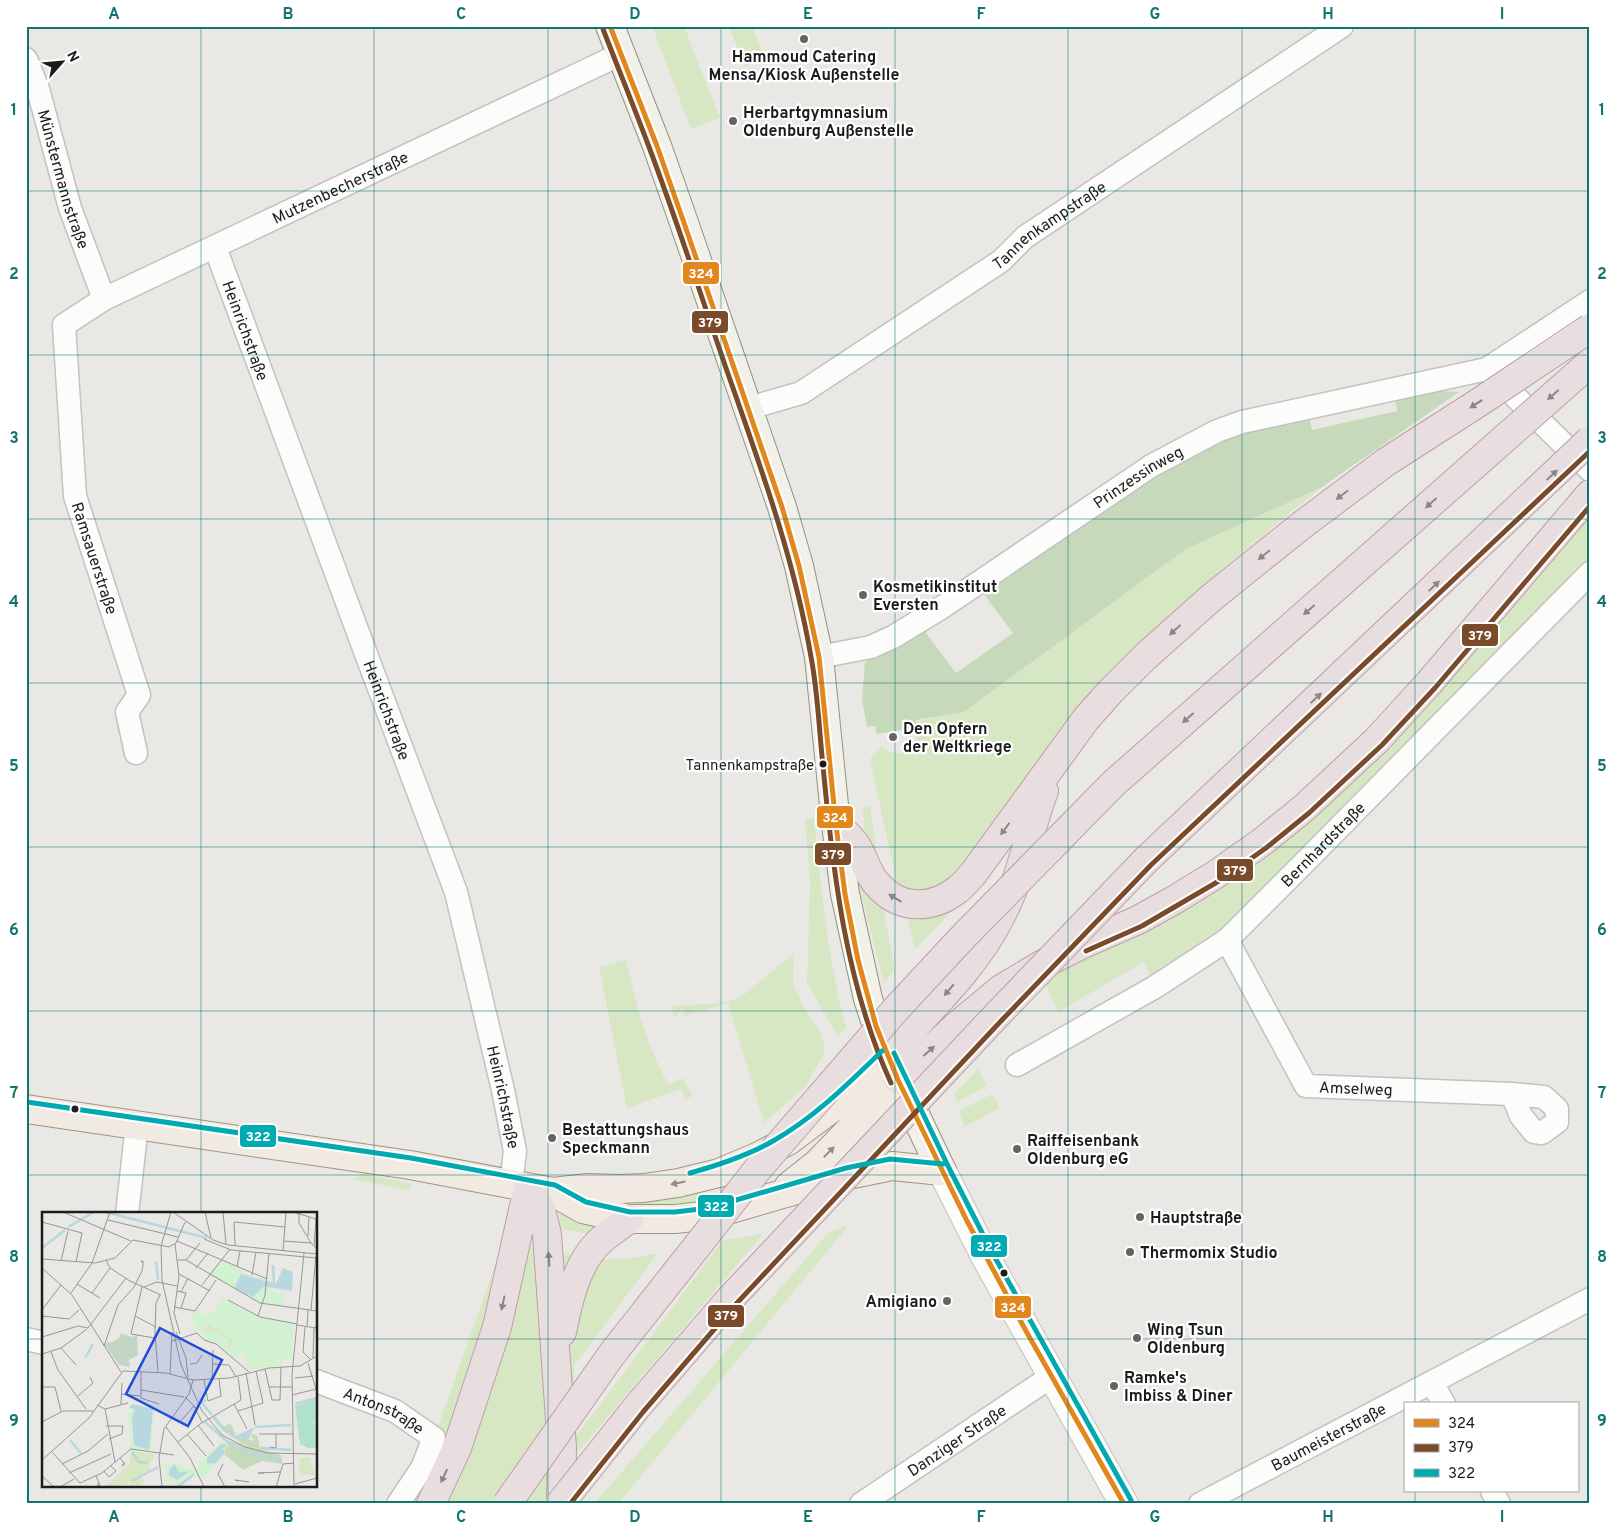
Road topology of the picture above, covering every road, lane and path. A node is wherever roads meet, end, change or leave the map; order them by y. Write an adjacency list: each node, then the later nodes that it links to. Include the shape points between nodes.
1 (610, 26): 3 (main road)
2 (1342, 26): 12 (street, Tannenkampstraße, via 1025,237 1001,261 801,393)
3 (621, 54): 5 (street, Mutzenbecherstraße); 12 (main road)
4 (26, 59): 6 (street, Münstermannstraße, via 38,89 70,208)
5 (215, 247): 6 (street, Mutzenbecherstraße); 28 (street, Heinrichstraße, via 456,892 515,1152)
6 (104, 299): 8 (street, Mutzenbecherstraße)
7 (1590, 301): 11 (street, Prinzessinweg)
8 (64, 325): 18 (street, Ramsauerstraße, via 75,496 139,695 127,712)
9 (1590, 328): 19 (highway, one-way to 19, bridge, via 1386,462 1302,525 1145,657 1086,719)
10 (1590, 363): 43 (highway, one-way to 43, bridge, via 1113,784 962,938 757,1170 612,1354)
11 (1487, 369): 14 (street); 17 (street, Prinzessinweg, via 1242,422 1217,431 1152,466 893,637 872,647)
12 (749, 408): 17 (main road, via 782,507)
13 (1590, 440): 44 (highway, one-way to 13, bridge, via 637,1407 730,1299 1146,860)
14 (1590, 470)
15 (1590, 494): 23 (highway, one-way to 15, via 960,1023 1001,989 1079,946 1138,920 1215,875 1304,808 1377,740 1429,683)
16 (1590, 573): 21 (street, Bernhardstraße)
17 (819, 657): 20 (main road)
18 (136, 752)
19 (1055, 761): 20 (highway, one-way to 20, via 973,874 957,890 933,902 911,905 890,896 878,885 854,842); 23 (highway, one-way to 23, via 1003,913 980,952 942,998)
20 (836, 825): 23 (main road, via 858,960 868,999)
21 (1227, 940): 22 (street, Bernhardstraße, via 1155,987); 24 (street, Amselweg, via 1306,1086)
22 (1017, 1064)
23 (893, 1068): 27 (main road); 28 (main road, one-way to 28, via 788,1141 719,1173 678,1183 619,1190); 29 (main road, one-way to 23, via 818,1163)
24 (1512, 1094)
25 (26, 1108): 26 (main road)
26 (137, 1125): 28 (main road, via 410,1165); 30 (street)
27 (942, 1171): 29 (main road, via 892,1166); 36 (street)
28 (531, 1188): 31 (main road, via 583,1209); 35 (highway, one-way to 28, via 547,1234); 42 (highway, one-way to 42, via 497,1327 457,1448)
29 (778, 1194): 31 (main road, via 710,1215 674,1220)
30 (127, 1212)
31 (629, 1219): 35 (highway, via 598,1243 585,1259 566,1314)
32 (1590, 1299): 38 (street, Baumeisterstraße)
33 (26, 1338): 34 (street)
34 (42, 1342)
35 (557, 1360): 44 (highway, via 562,1447)
36 (1052, 1376): 45 (street, Danziger Straße); 46 (street)
37 (318, 1382): 41 (street, Antonstraße, via 395,1410 434,1438 422,1468)
38 (1432, 1383): 39 (street); 47 (street, Baumeisterstraße)
39 (1443, 1402)
40 (1493, 1492): 48 (street)
41 (398, 1504)
42 (431, 1504)
43 (507, 1504)
44 (561, 1504)
45 (861, 1504)
46 (1124, 1504)
47 (1200, 1504)
48 (1499, 1504)

